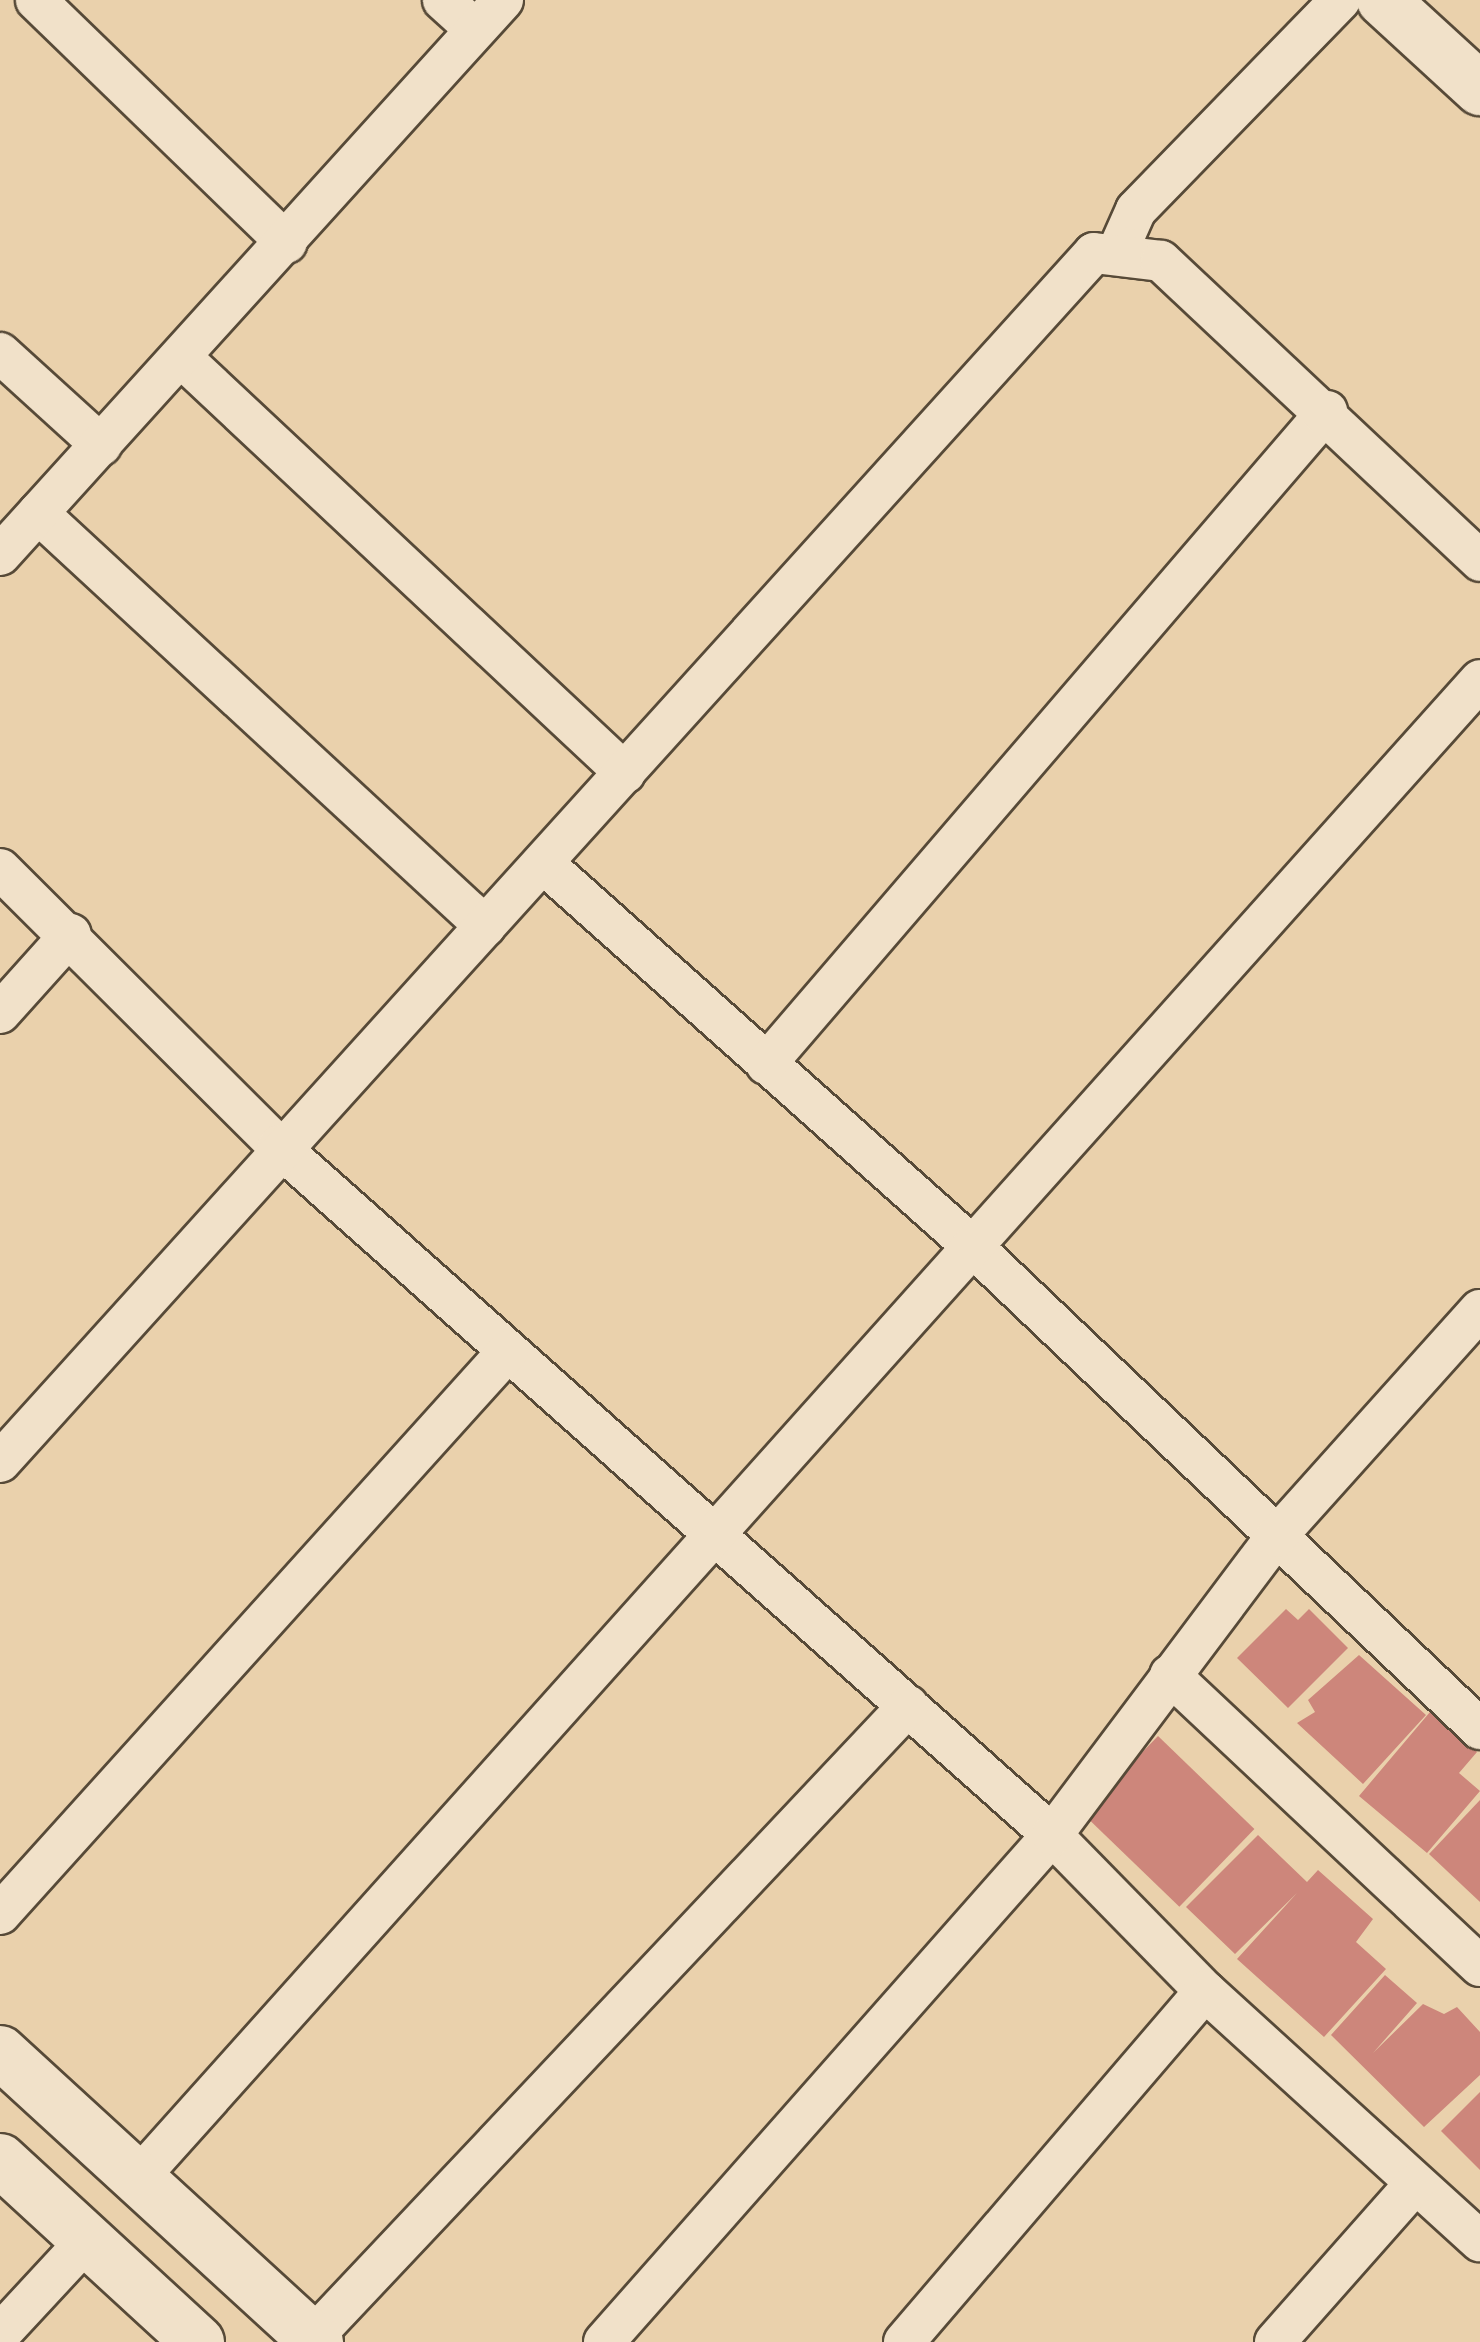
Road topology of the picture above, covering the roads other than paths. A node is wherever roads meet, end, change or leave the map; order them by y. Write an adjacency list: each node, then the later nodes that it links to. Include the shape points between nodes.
1 (36, 0): 8 (street)
2 (444, 0): 6 (street)
3 (504, 0): 6 (street)
4 (1340, 0): 9 (street, via 1136,210)
5 (1383, 0): 7 (street)
6 (476, 29): 8 (street)
7 (1480, 88)
8 (287, 243): 11 (street)
9 (1116, 255): 12 (street, via 1161,262); 18 (street, via 1094,252)
10 (0, 353): 13 (street)
11 (182, 358): 13 (street); 18 (street)
12 (1327, 411): 16 (street); 24 (street)
13 (101, 445): 14 (street)
14 (38, 513): 15 (street); 21 (street)
15 (0, 555)
16 (1480, 561)
17 (1480, 680): 26 (street)
18 (626, 773): 19 (street)
19 (544, 864): 21 (street); 24 (street)
20 (0, 869): 22 (street)
21 (485, 926): 25 (street)
22 (71, 934): 23 (street); 25 (street)
23 (0, 1013)
24 (766, 1064): 26 (street)
25 (278, 1146): 28 (street); 29 (street)
26 (972, 1246): 30 (street); 31 (street)
27 (1480, 1310): 31 (street)
28 (508, 1350): 30 (street); 36 (street)
29 (0, 1462)
30 (711, 1532): 33 (street); 41 (street)
31 (1276, 1538): 32 (street); 34 (street)
32 (1170, 1675): 35 (street); 37 (street)
33 (908, 1706): 35 (street); 48 (street)
34 (1480, 1728)
35 (1052, 1835): 38 (street); 49 (street)
36 (0, 1914)
37 (1480, 1966)
38 (1206, 1992): 42 (street); 50 (street)
39 (0, 2052): 41 (street)
40 (0, 2160): 43 (street)
41 (138, 2178): 45 (street)
42 (1414, 2185): 44 (street); 51 (street)
43 (87, 2240): 46 (street); 47 (street)
44 (1480, 2241)
45 (220, 2254): 46 (street); 48 (street)
46 (181, 2326)
47 (0, 2334)
48 (314, 2340)
49 (604, 2342)
50 (904, 2342)
51 (1274, 2342)

